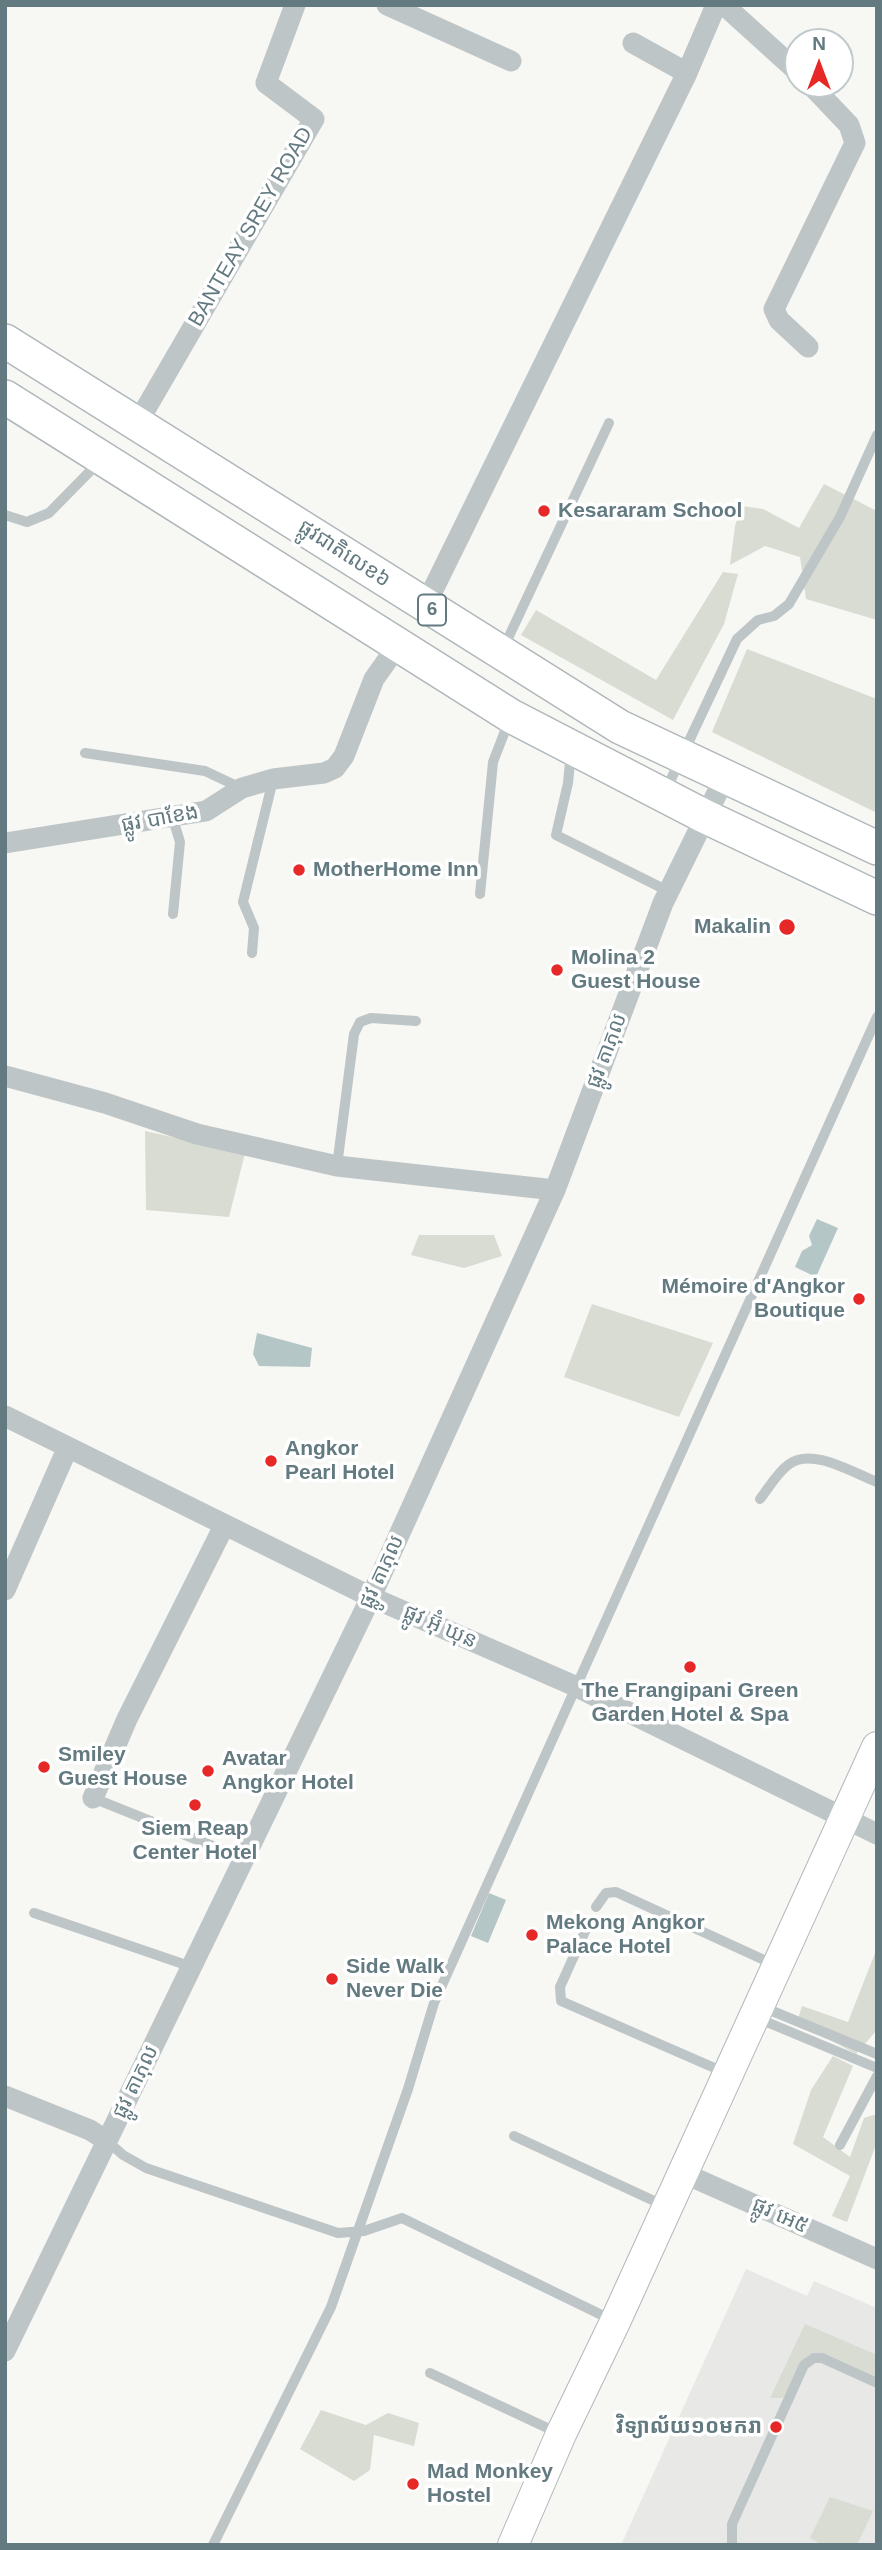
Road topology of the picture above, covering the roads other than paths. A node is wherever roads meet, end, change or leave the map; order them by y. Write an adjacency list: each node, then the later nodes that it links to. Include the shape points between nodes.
1 (295, 5): 13 (street, BANTEAY SREY ROAD, via 265,83 314,119)
2 (387, 5): 7 (street)
3 (716, 5): 8 (street)
4 (724, 5): 6 (street)
5 (634, 43): 8 (street)
6 (784, 59)
7 (511, 61)
8 (687, 73): 18 (street)
9 (823, 98): 11 (street, via 849,125 855,143 774,309 779,320)
10 (5, 341): 13 (main road, ផ្លូវជាតិលេខ៦ / 6)
11 (808, 347)
12 (5, 397): 16 (main road, 6)
13 (138, 422): 18 (main road, ផ្លូវជាតិលេខ៦ / 6)
14 (609, 423): 20 (lane)
15 (877, 435): 24 (lane, via 840,517 789,604 774,616 758,620 737,639)
16 (103, 457): 17 (lane, via 49,513 27,522); 19 (main road, 6)
17 (5, 515)
18 (425, 606): 20 (main road, ផ្លូវជាតិលេខ៦ / 6)
19 (398, 645): 21 (main road, 6); 26 (street, ផ្លូវ បាខែង, via 374,679 335,768)
20 (502, 651): 24 (main road, ផ្លូវជាតិលេខ៦ / 6, via 620,727)
21 (511, 716): 22 (main road, 6); 34 (lane, via 493,762)
22 (572, 749): 28 (main road, 6); 33 (lane, via 556,835)
23 (85, 753): 27 (lane, via 205,771)
24 (680, 757): 25 (main road, ផ្លូវជាតិលេខ៦ / 6); 28 (lane)
25 (724, 777): 29 (street, ផ្លូវ តាភុល); 32 (main road, ផ្លូវជាតិលេខ៦ / 6)
26 (273, 779): 27 (street, ផ្លូវ បាខែង); 37 (lane, via 243,902 254,928)
27 (242, 788): 30 (street, ផ្លូវ បាខែង, via 206,811)
28 (664, 796): 29 (main road, 6)
29 (704, 816): 33 (street, ផ្លូវ តាភុល); 35 (main road, 6)
30 (173, 819): 31 (street, ផ្លូវ បាខែង); 36 (lane, via 180,842)
31 (5, 843)
32 (877, 848)
33 (668, 891): 42 (street, ផ្លូវ តាភុល)
34 (480, 894)
35 (877, 898)
36 (173, 914)
37 (252, 953)
38 (877, 1017): 50 (lane)
39 (416, 1021): 41 (lane, via 371,1018 360,1022 354,1034)
40 (5, 1076): 41 (street, via 197,1134)
41 (337, 1166): 42 (street)
42 (555, 1190): 49 (street, ផ្លូវ តាភុល)
43 (5, 1416): 44 (street, ផ្លូវ អ៊ុំ ឃុន)
44 (68, 1447): 47 (street, ផ្លូវ អ៊ុំ ឃុន); 48 (street)
45 (877, 1482): 46 (lane, via 802,1457 787,1465)
46 (760, 1499)
47 (224, 1525): 49 (street, ផ្លូវ អ៊ុំ ឃុន); 52 (street)
48 (5, 1590)
49 (371, 1597): 50 (street, ផ្លូវ អ៊ុំ ឃុន); 55 (street, ផ្លូវ តាភុល)
50 (575, 1686): 53 (street, ផ្លូវ អ៊ុំ ឃុន); 72 (lane, via 434,2003)
51 (877, 1747): 53 (main road)
52 (93, 1798): 55 (lane)
53 (844, 1818): 54 (street, ផ្លូវ អ៊ុំ ឃុន); 59 (main road)
54 (877, 1834)
55 (244, 1858): 60 (street, ផ្លូវ តាភុល)
56 (596, 1907): 59 (lane, via 606,1893 616,1892)
57 (34, 1913): 60 (lane)
58 (587, 1927): 64 (lane, via 560,1987 561,2001)
59 (777, 1966): 61 (main road)
60 (192, 1967): 68 (street, ផ្លូវ តាភុល)
61 (757, 2011): 62 (lane); 63 (lane); 64 (main road)
62 (877, 2054)
63 (877, 2068)
64 (728, 2074): 70 (main road)
65 (877, 2076): 69 (lane)
66 (5, 2096): 68 (street)
67 (514, 2136): 71 (lane)
68 (107, 2141): 72 (lane, via 146,2168 338,2233); 75 (street, ផ្លូវ តាភុល)
69 (840, 2145)
70 (683, 2173): 71 (main road); 73 (street, ផ្លូវ អេ៥)
71 (668, 2207): 74 (main road)
72 (360, 2232): 74 (lane, via 402,2218); 79 (lane, via 331,2307)
73 (877, 2259)
74 (615, 2322): 78 (main road)
75 (5, 2351)
76 (429, 2373): 78 (lane)
77 (877, 2383): 81 (lane, via 822,2358 804,2365 732,2524)
78 (561, 2434): 80 (main road)
79 (213, 2545)
80 (513, 2545)
81 (732, 2545)

